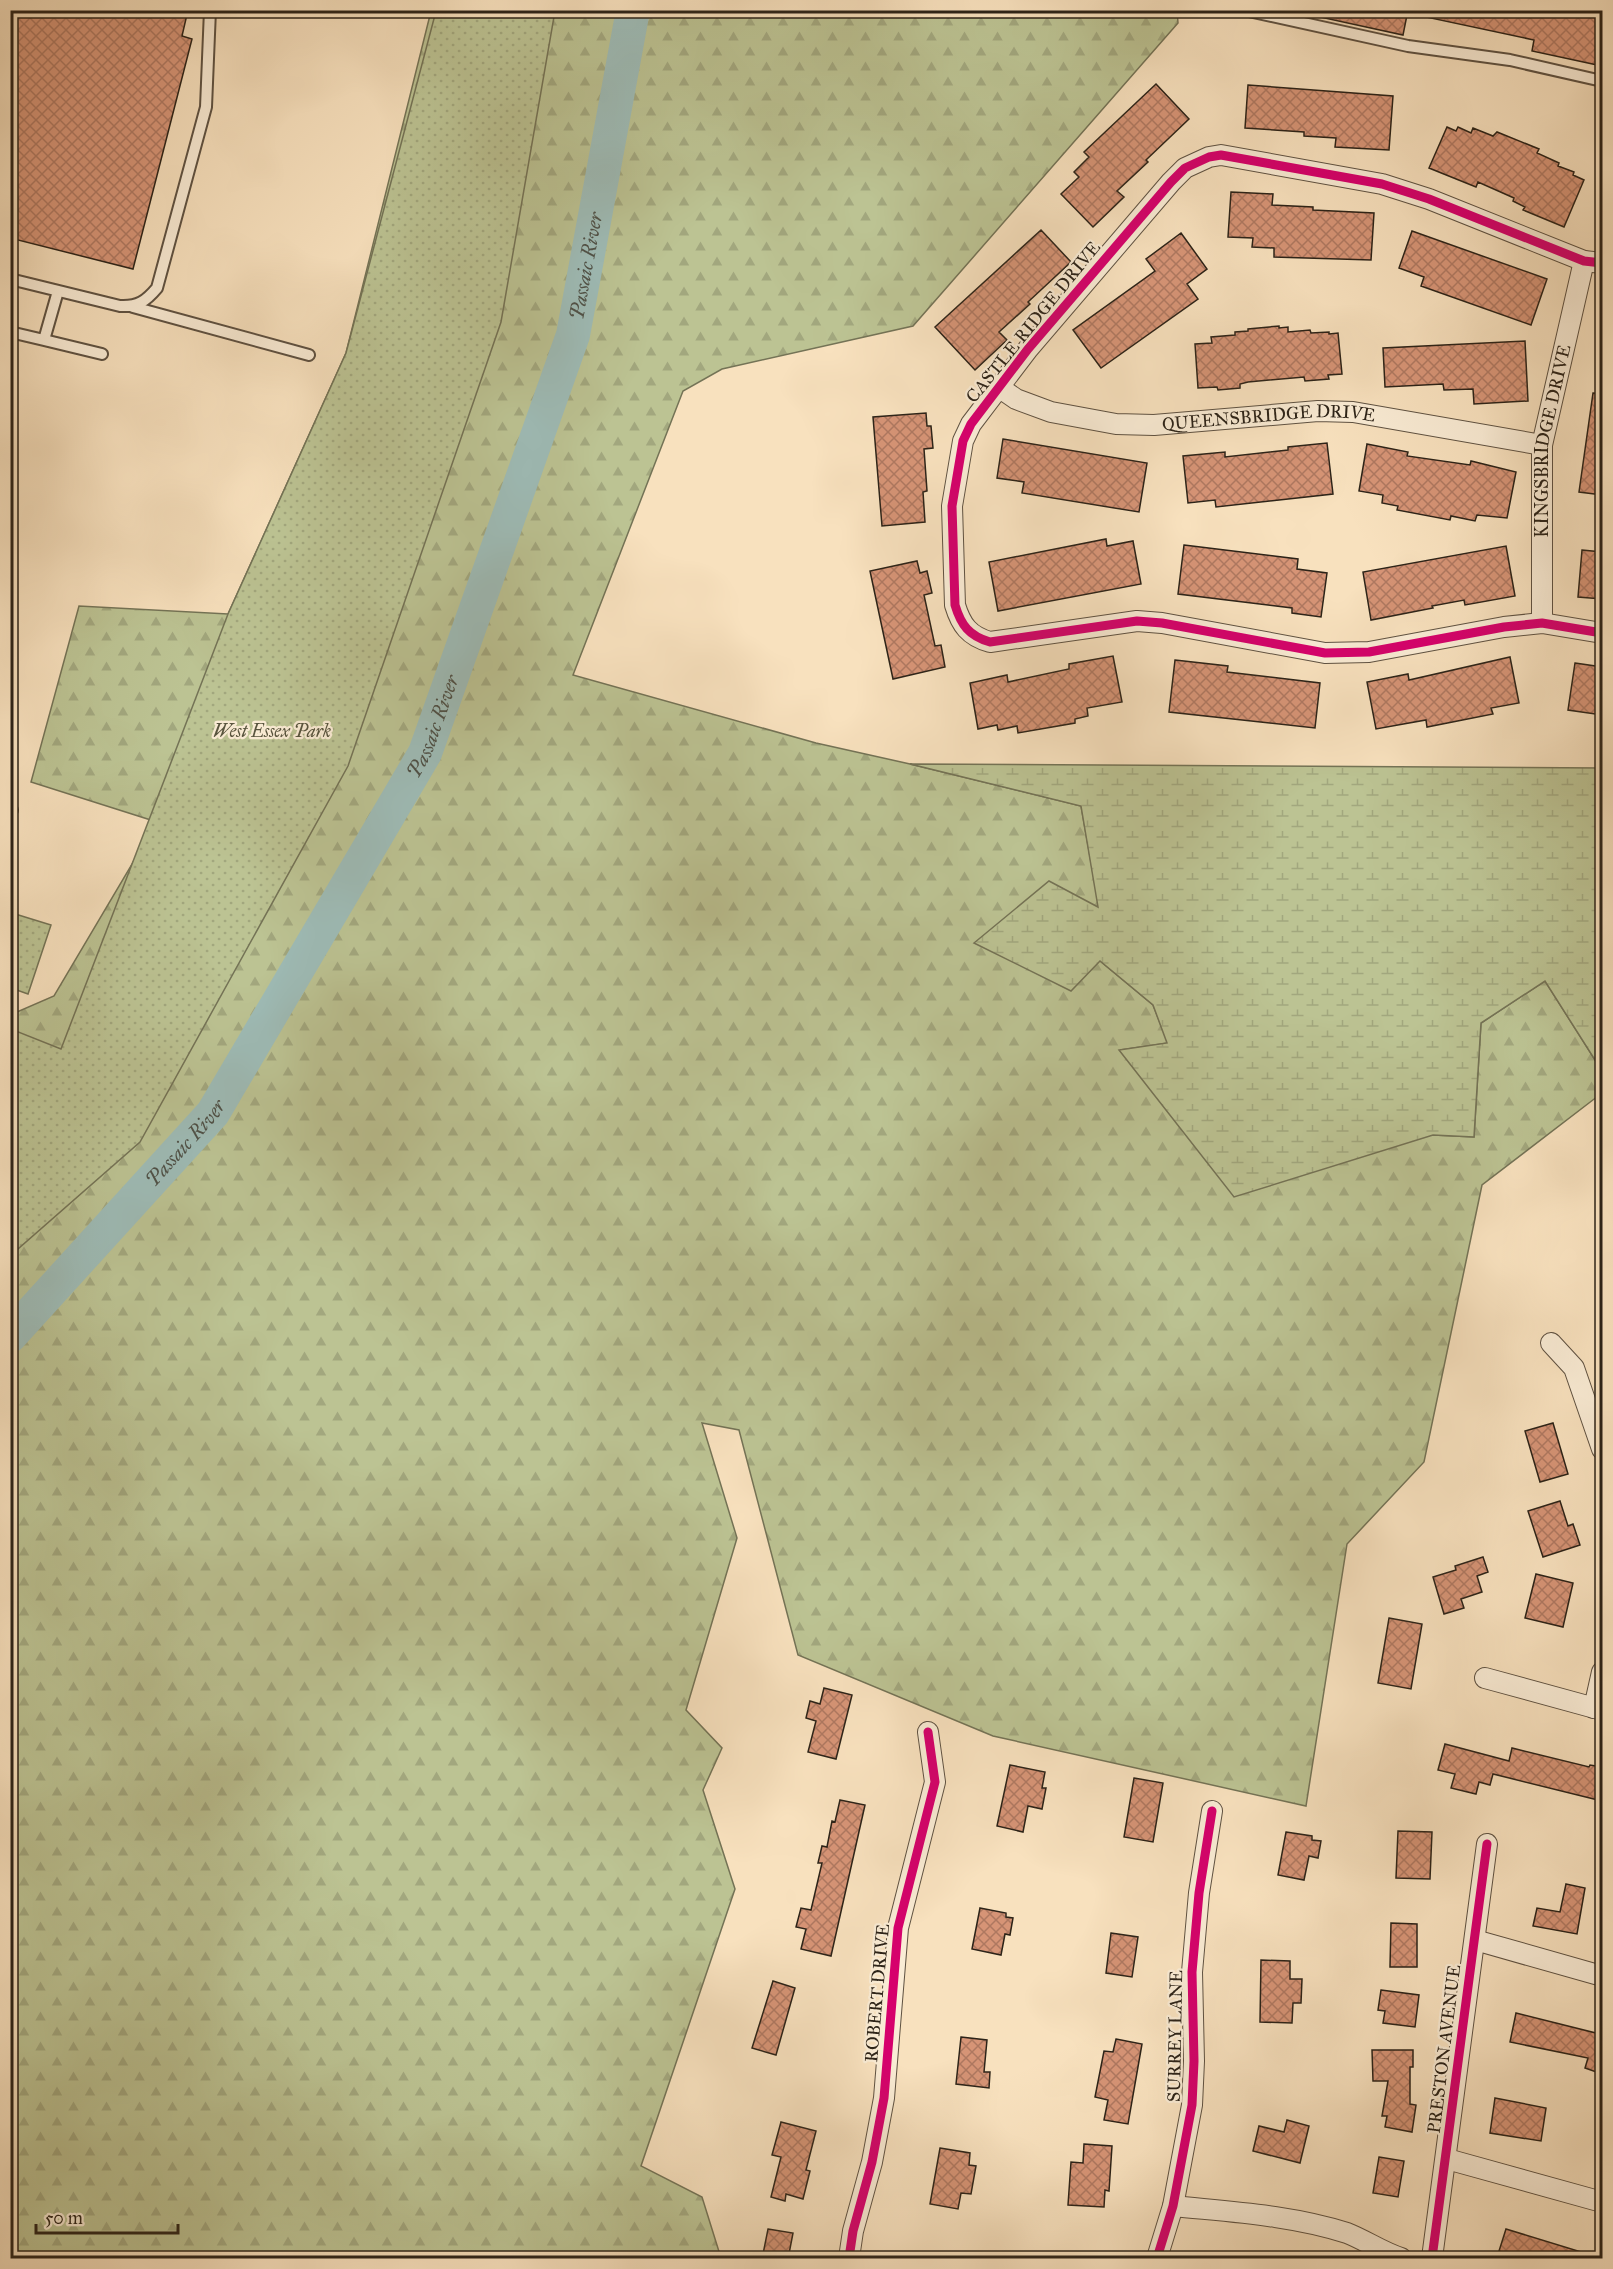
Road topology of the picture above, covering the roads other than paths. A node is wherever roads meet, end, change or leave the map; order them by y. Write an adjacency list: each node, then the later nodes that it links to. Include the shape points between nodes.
1 (210, 10): 7 (lane, via 206,107 157,288)
2 (1244, 10): 3 (lane, via 1408,46 1510,60)
3 (1602, 81)
4 (1593, 262): 12 (street, CASTLE RIDGE DRIVE, via 1382,184 1266,162 1221,155 1209,157 1185,168 1171,182 1028,349); 13 (street, KINGSBRIDGE DRIVE)
5 (10, 279): 6 (lane)
6 (58, 291): 7 (lane); 9 (lane)
7 (134, 307): 11 (lane)
8 (10, 332): 9 (lane)
9 (44, 340): 10 (lane)
10 (102, 354)
11 (309, 355)
12 (1000, 388): 13 (street, QUEENSBRIDGE DRIVE, via 1016,399 1051,412 1116,424 1353,412); 14 (street, CASTLE RIDGE DRIVE, via 971,424 963,441 952,506 955,605 967,631 977,639 990,642 1137,621 1325,653 1370,652)
13 (1542, 445): 14 (street, KINGSBRIDGE DRIVE)
14 (1542, 623): 15 (street, CASTLE RIDGE DRIVE)
15 (1602, 633)
16 (1551, 1343): 17 (street, via 1574,1368)
17 (1602, 1449)
18 (1602, 1672): 20 (street)
19 (1485, 1678): 20 (street)
20 (1598, 1709)
21 (928, 1732): 29 (street, ROBERT DRIVE, via 935,1782 898,1928 884,2098)
22 (1212, 1811): 28 (street, SURREY LANE, via 1192,1972 1192,2105)
23 (1487, 1844): 24 (street, PRESTON AVENUE)
24 (1475, 1940): 25 (street); 26 (street, PRESTON AVENUE)
25 (1602, 1976)
26 (1447, 2159): 27 (street); 32 (street, PRESTON AVENUE)
27 (1602, 2202)
28 (1173, 2206): 30 (street, SURREY LANE); 31 (street, via 1313,2224 1349,2234)
29 (849, 2259)
30 (1157, 2259)
31 (1401, 2259)
32 (1432, 2259)

